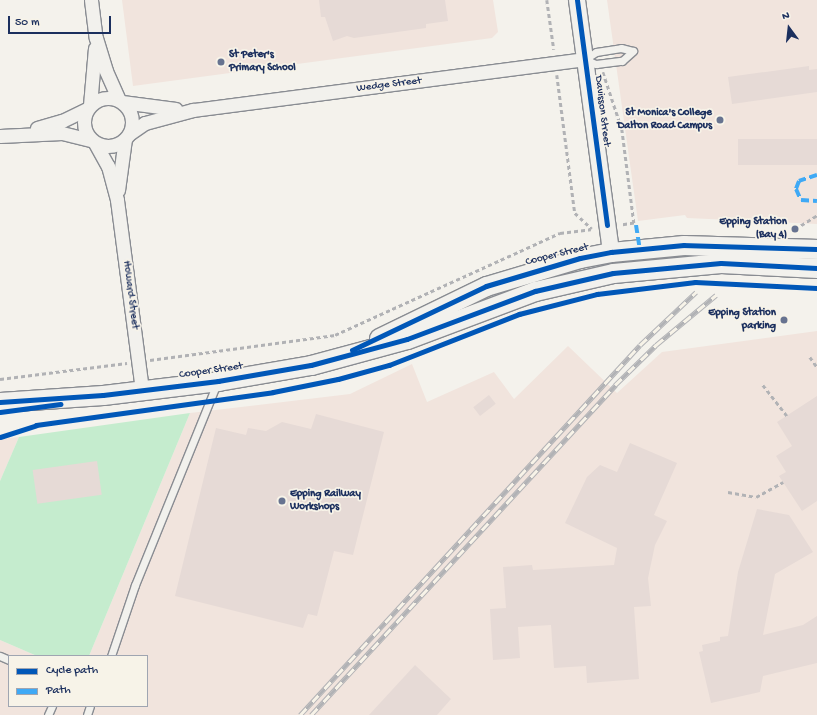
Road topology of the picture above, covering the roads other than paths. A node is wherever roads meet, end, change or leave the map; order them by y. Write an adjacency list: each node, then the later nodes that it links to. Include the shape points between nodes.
1 (91, 0): 3 (street)
2 (577, 0): 4 (street, Davisson Street)
3 (96, 38): 5 (street, via 106,72); 6 (street)
4 (585, 60): 4 (lane, via 601,63 622,61 634,51 621,48 596,52); 7 (street, Wedge Street); 14 (street, Davisson Street)
5 (120, 101): 6 (street, via 104,98); 7 (street, Wedge Street, via 154,108); 10 (street, via 127,107 132,120)
6 (88, 107): 8 (street, via 62,121); 11 (street, via 83,126)
7 (193, 110): 10 (street, Wedge Street, via 145,123)
8 (22, 133): 9 (street); 11 (street, via 62,132)
9 (0, 136)
10 (127, 137): 11 (street, via 111,146); 12 (street, Howard Street, via 122,147)
11 (93, 141): 12 (street, Howard Street, via 108,166)
12 (117, 200): 19 (street, Howard Street)
13 (817, 249): 14 (main road, Cooper Street, via 720,244)
14 (611, 252): 16 (main road, Davisson Street); 17 (main road, Cooper Street, via 551,266 486,286)
15 (817, 268): 16 (main road, Cooper Street, via 721,263)
16 (614, 273): 17 (main road, Cooper Street, via 535,292 407,339)
17 (321, 363): 18 (main road, Cooper Street)
18 (218, 381): 19 (main road, Cooper Street); 23 (lane, via 135,585)
19 (142, 390): 20 (main road, Cooper Street)
20 (103, 395): 21 (main road, Cooper Street); 22 (main road, Cooper Street)
21 (0, 402)
22 (0, 412)
23 (111, 655)

